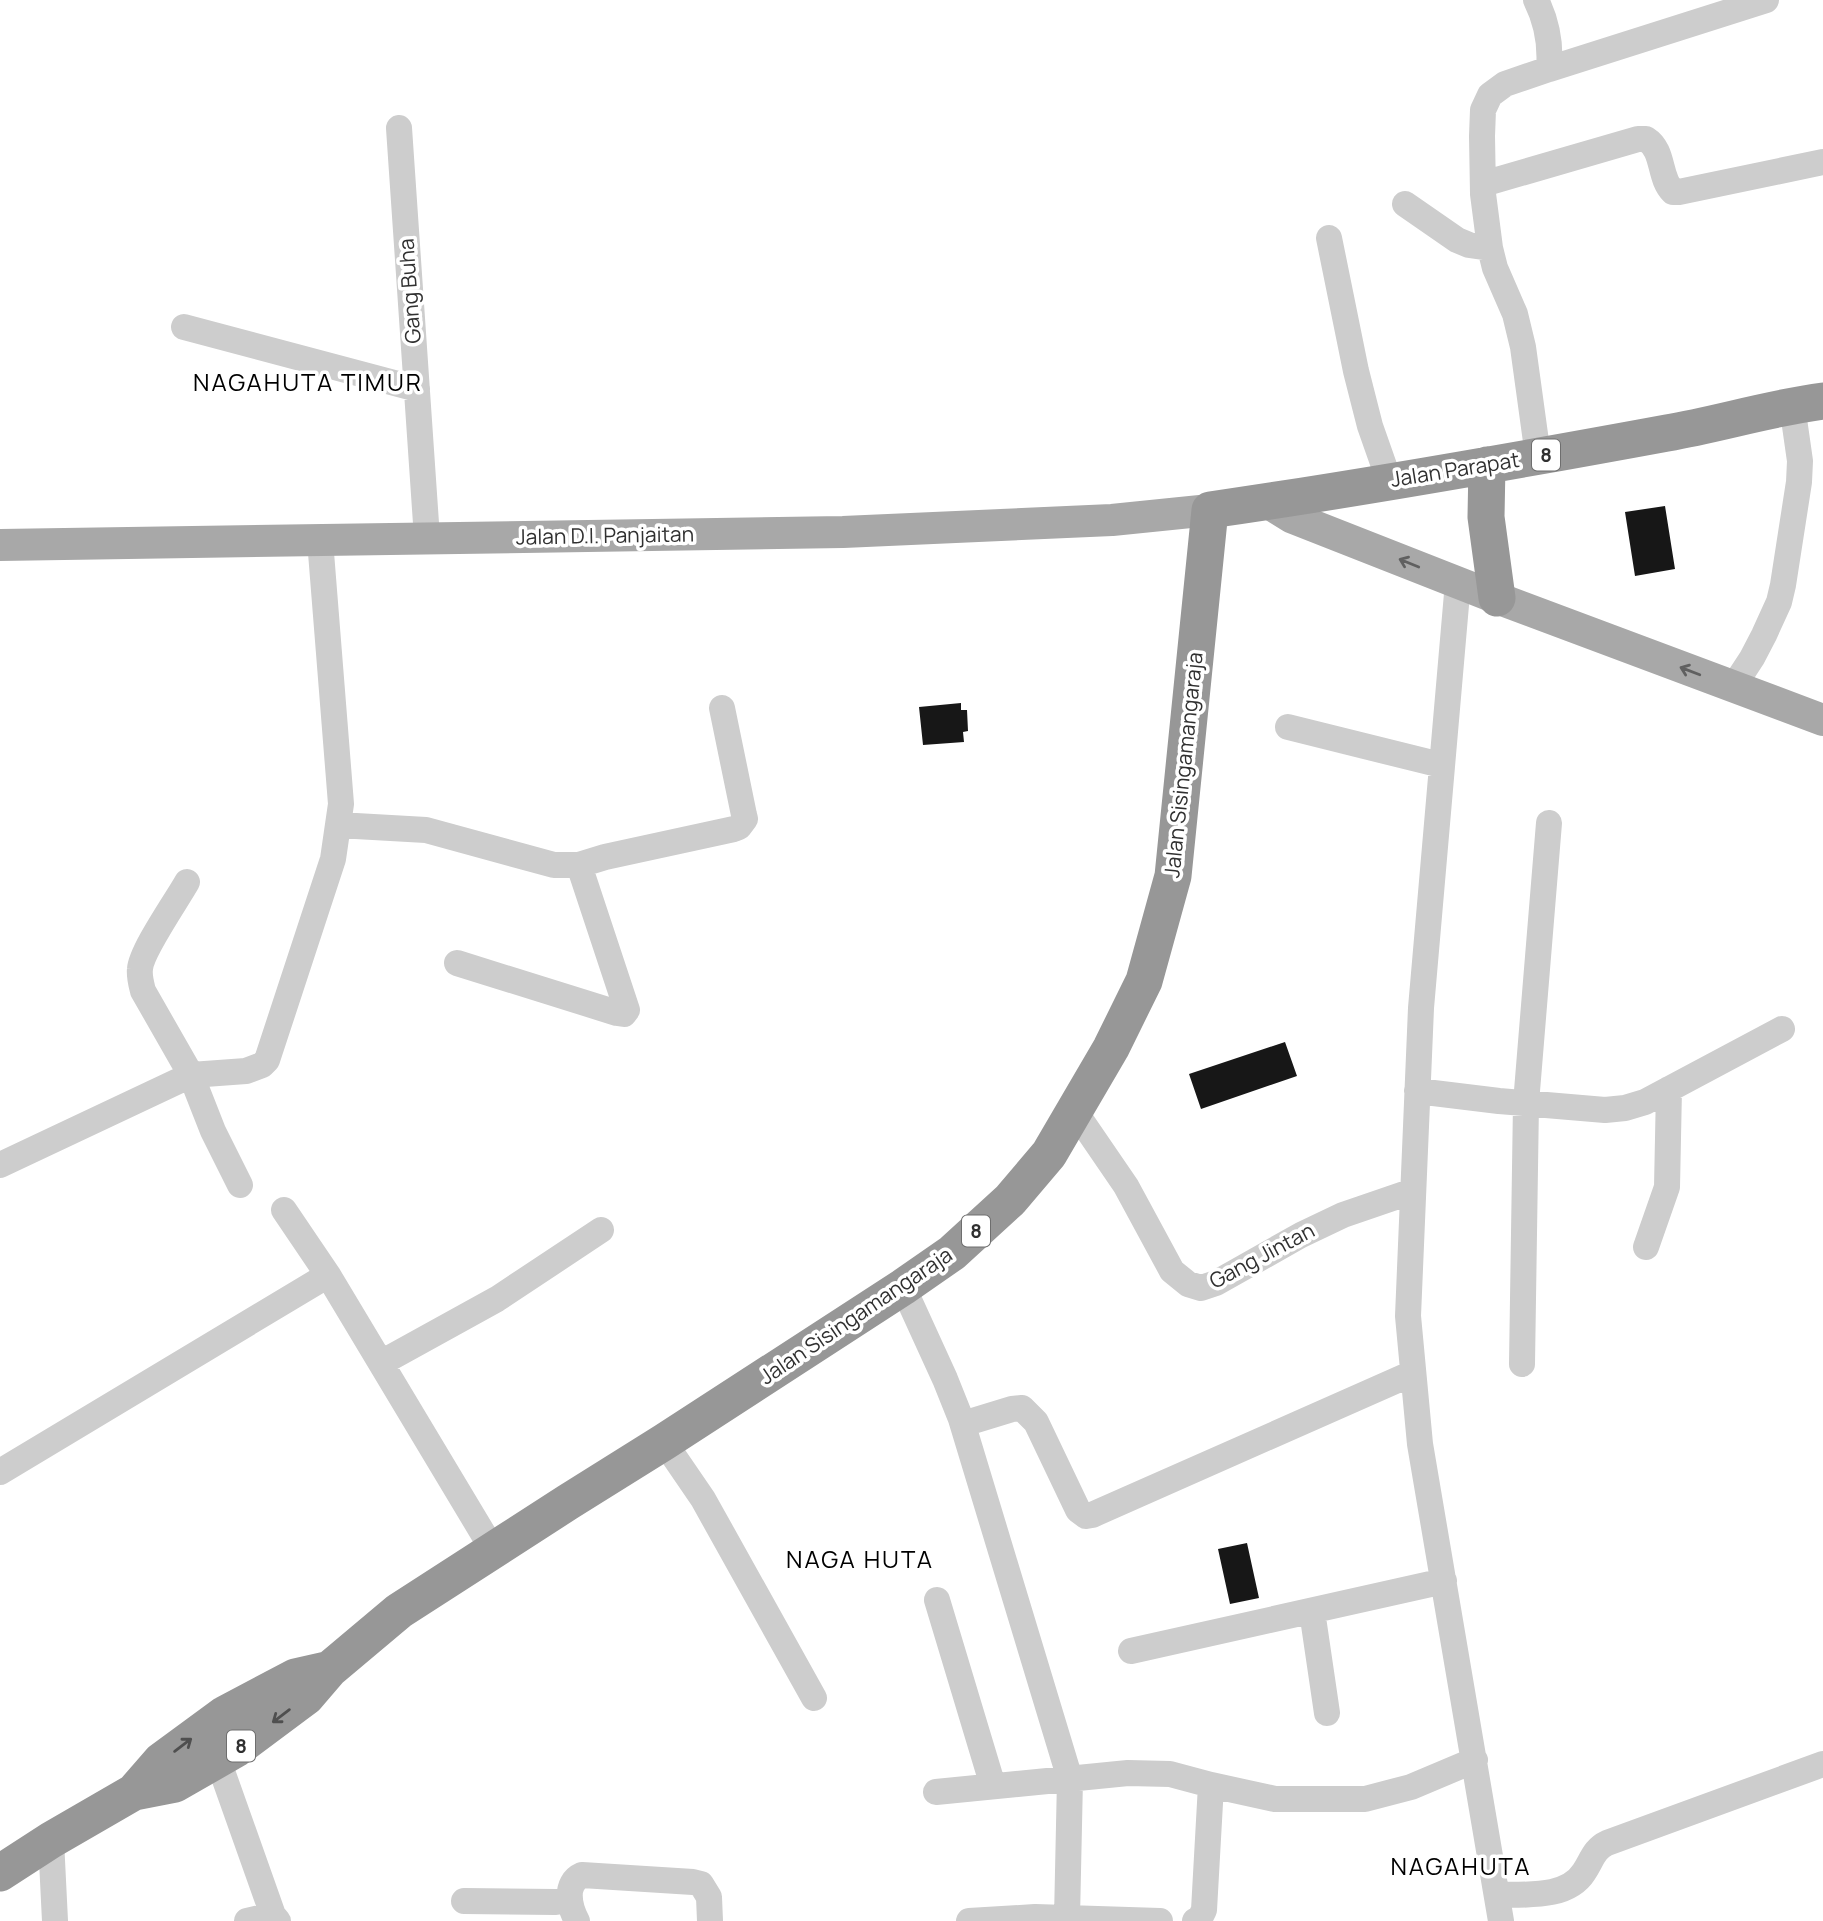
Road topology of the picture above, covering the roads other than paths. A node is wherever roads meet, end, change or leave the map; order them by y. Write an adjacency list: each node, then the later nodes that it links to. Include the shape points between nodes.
1 (1536, 0): 3 (street, via 1547,31)
2 (1766, 0): 3 (street)
3 (1549, 69): 6 (street, via 1490,94 1483,110)
4 (399, 128): 11 (street, Gang Buha)
5 (1823, 162): 6 (street, via 1673,192 1655,147 1638,139)
6 (1483, 184): 9 (street)
7 (1405, 204): 9 (street, via 1457,240)
8 (1329, 238): 15 (street, via 1356,371)
9 (1490, 248): 13 (street, via 1523,347)
10 (184, 327): 11 (street)
11 (417, 389): 18 (street, Gang Buha)
12 (1808, 403): 13 (highway, Jalan Parapat / 8); 23 (street, via 1779,602)
13 (1538, 456): 14 (highway, Jalan Parapat / 8)
14 (1488, 465): 15 (highway, Jalan Parapat / 8); 22 (highway, via 1486,517)
15 (1389, 481): 16 (highway, Jalan Parapat / 8)
16 (1267, 502): 17 (highway, Jalan Parapat / 8); 21 (main road, one-way to 16, via 1291,516)
17 (1210, 510): 18 (main road, Jalan D.I. Panjaitan, via 1112,520 842,532); 38 (highway, Jalan Sisingamangaraja / 8, via 1174,876 1144,981)
18 (427, 538): 19 (main road, Jalan D.I. Panjaitan)
19 (320, 540): 20 (main road, Jalan D.I. Panjaitan); 29 (street, via 341,804)
20 (0, 545)
21 (1458, 582): 22 (main road); 27 (street)
22 (1497, 598): 23 (main road, one-way to 22)
23 (1733, 687): 25 (main road)
24 (722, 708): 30 (street, via 743,824)
25 (1823, 720)
26 (1287, 727): 27 (street)
27 (1441, 765): 36 (street)
28 (1549, 823): 37 (street)
29 (338, 825): 30 (street, via 425,830 554,865); 34 (street, via 333,859 267,1060 246,1071)
30 (579, 865): 32 (street, via 626,1005 624,1014)
31 (187, 882): 34 (street, via 139,967 144,990)
32 (457, 962)
33 (1782, 1030): 35 (street)
34 (191, 1075): 39 (street); 40 (street)
35 (1669, 1089): 37 (street, via 1645,1102 1605,1110); 44 (street, via 1667,1187)
36 (1417, 1091): 37 (street); 41 (street)
37 (1526, 1103): 48 (street)
38 (1074, 1110): 41 (street, Gang Jintan, via 1126,1186 1172,1271 1201,1288 1332,1220); 46 (highway, Jalan Sisingamangaraja / 8, via 1049,1154 1010,1200 952,1253)
39 (0, 1165)
40 (240, 1185)
41 (1413, 1191): 49 (street, via 1408,1316)
42 (284, 1210): 45 (street)
43 (601, 1230): 47 (street, via 497,1299)
44 (1646, 1247)
45 (328, 1275): 47 (street); 52 (street)
46 (903, 1287): 50 (street); 51 (highway, Jalan Sisingamangaraja / 8)
47 (380, 1363): 53 (street)
48 (1522, 1364)
49 (1413, 1373): 50 (street, via 1086,1516 1078,1510 1035,1422 1022,1408); 54 (street, via 1420,1444)
50 (963, 1424): 64 (street)
51 (664, 1442): 53 (highway, Jalan Sisingamangaraja / 8); 59 (street, via 704,1499)
52 (0, 1472)
53 (493, 1550): 58 (highway, Jalan Sisingamangaraja / 8, via 399,1611)
54 (1444, 1581): 56 (street); 62 (street)
55 (937, 1600): 66 (street)
56 (1312, 1611): 57 (street); 60 (street)
57 (1131, 1651)
58 (330, 1669): 61 (highway, Jalan Sisingamangaraja / 8, one-way to 61, via 306,1696); 67 (highway, Jalan Sisingamangaraja / 8, one-way to 58, via 161,1761 225,1714 295,1677)
59 (814, 1698)
60 (1327, 1713)
61 (218, 1760): 67 (highway, Jalan Sisingamangaraja / 8, via 175,1784); 74 (street)
62 (1475, 1760): 65 (street, via 1411,1787 1365,1799 1275,1799); 71 (street)
63 (1823, 1764): 71 (street, via 1607,1843 1594,1853 1577,1881 1566,1887 1548,1893)
64 (1070, 1779): 65 (street, via 1170,1774); 66 (street); 75 (street)
65 (1211, 1785): 82 (street, via 1204,1910)
66 (993, 1786): 68 (street)
67 (134, 1792): 69 (highway, Jalan Sisingamangaraja / 8)
68 (936, 1792)
69 (51, 1840): 70 (highway, Jalan Sisingamangaraja / 8); 77 (street)
70 (0, 1874)
71 (1497, 1895): 83 (street)
72 (464, 1902): 73 (street, via 556,1902)
73 (573, 1910): 79 (street, via 572,1882 582,1875 693,1882 701,1884 709,1897)
74 (276, 1918): 78 (street)
75 (1067, 1918): 76 (street); 81 (street)
76 (1017, 1920): 80 (street)
77 (55, 1921)
78 (247, 1921)
79 (710, 1921)
80 (969, 1921)
81 (1160, 1921)
82 (1195, 1921)
83 (1501, 1921)

